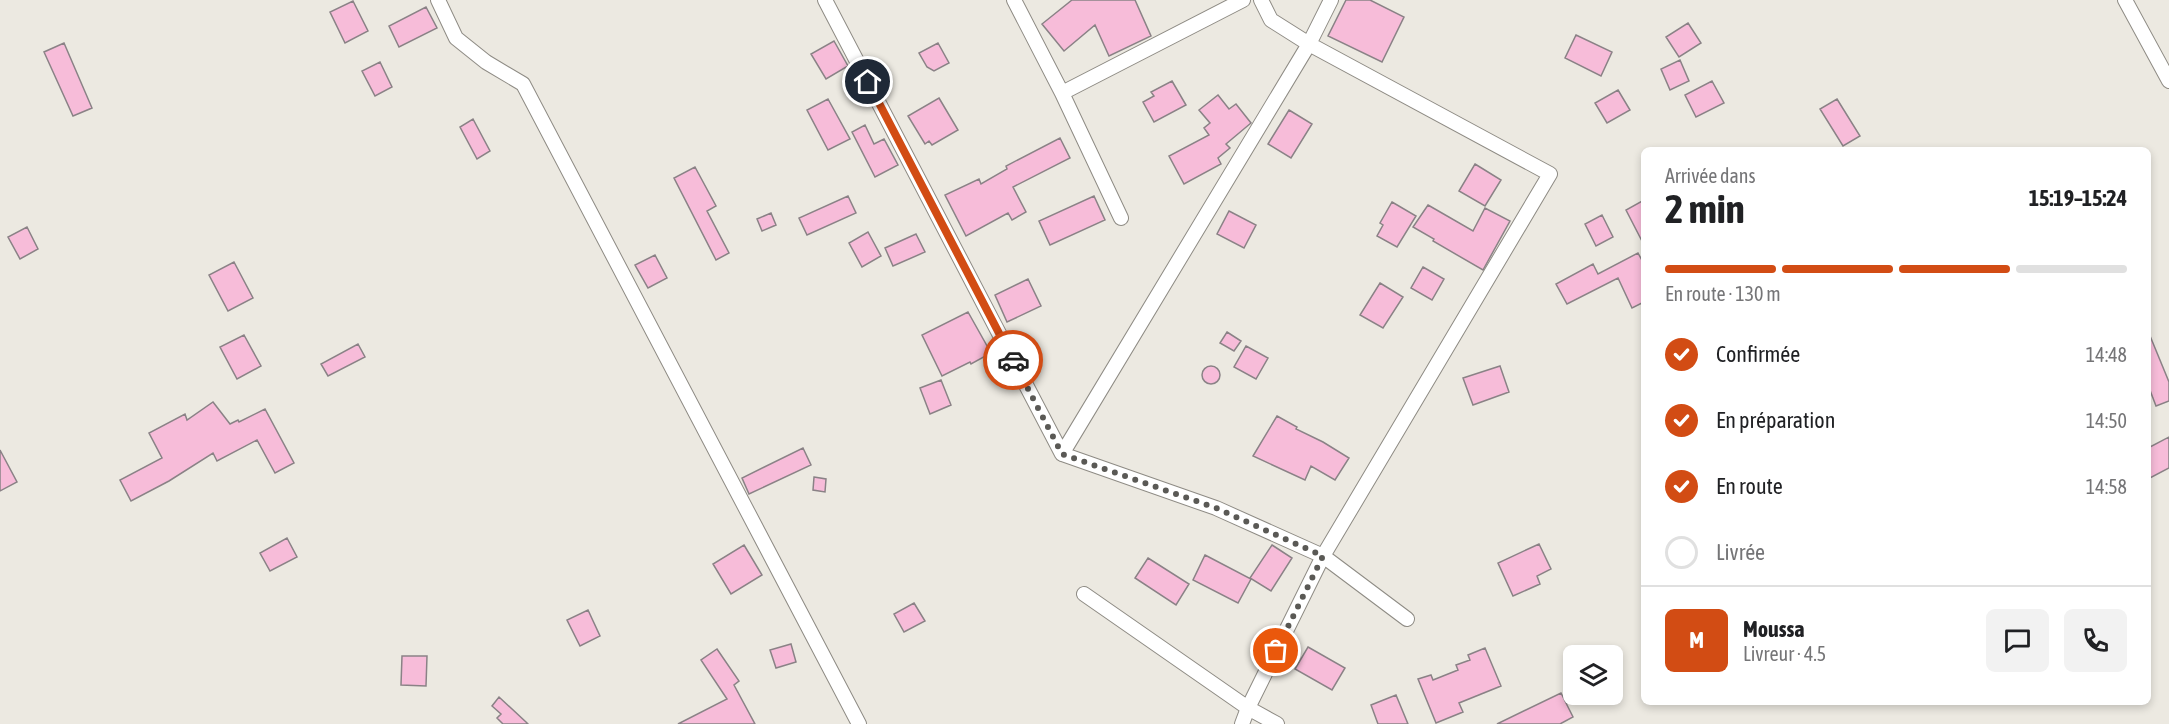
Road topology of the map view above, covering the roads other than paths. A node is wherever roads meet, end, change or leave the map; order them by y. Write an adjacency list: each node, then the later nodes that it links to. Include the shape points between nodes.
1 (438, 0): 17 (street, via 456,38 523,84)
2 (825, 0): 12 (street)
3 (1014, 0): 10 (street)
4 (1243, 0): 10 (street)
5 (1261, 0): 8 (street, via 1271,20)
6 (1331, 0): 8 (street)
7 (2125, 0): 9 (street)
8 (1309, 44): 12 (street); 13 (street, via 1550,174)
9 (2169, 81)
10 (1062, 93): 11 (street)
11 (1121, 218)
12 (1062, 454): 13 (street, via 1216,508)
13 (1323, 556): 15 (street); 16 (street)
14 (1084, 594): 16 (street)
15 (1407, 619)
16 (1248, 708): 18 (street); 19 (street)
17 (860, 724)
18 (1242, 724)
19 (1277, 724)

